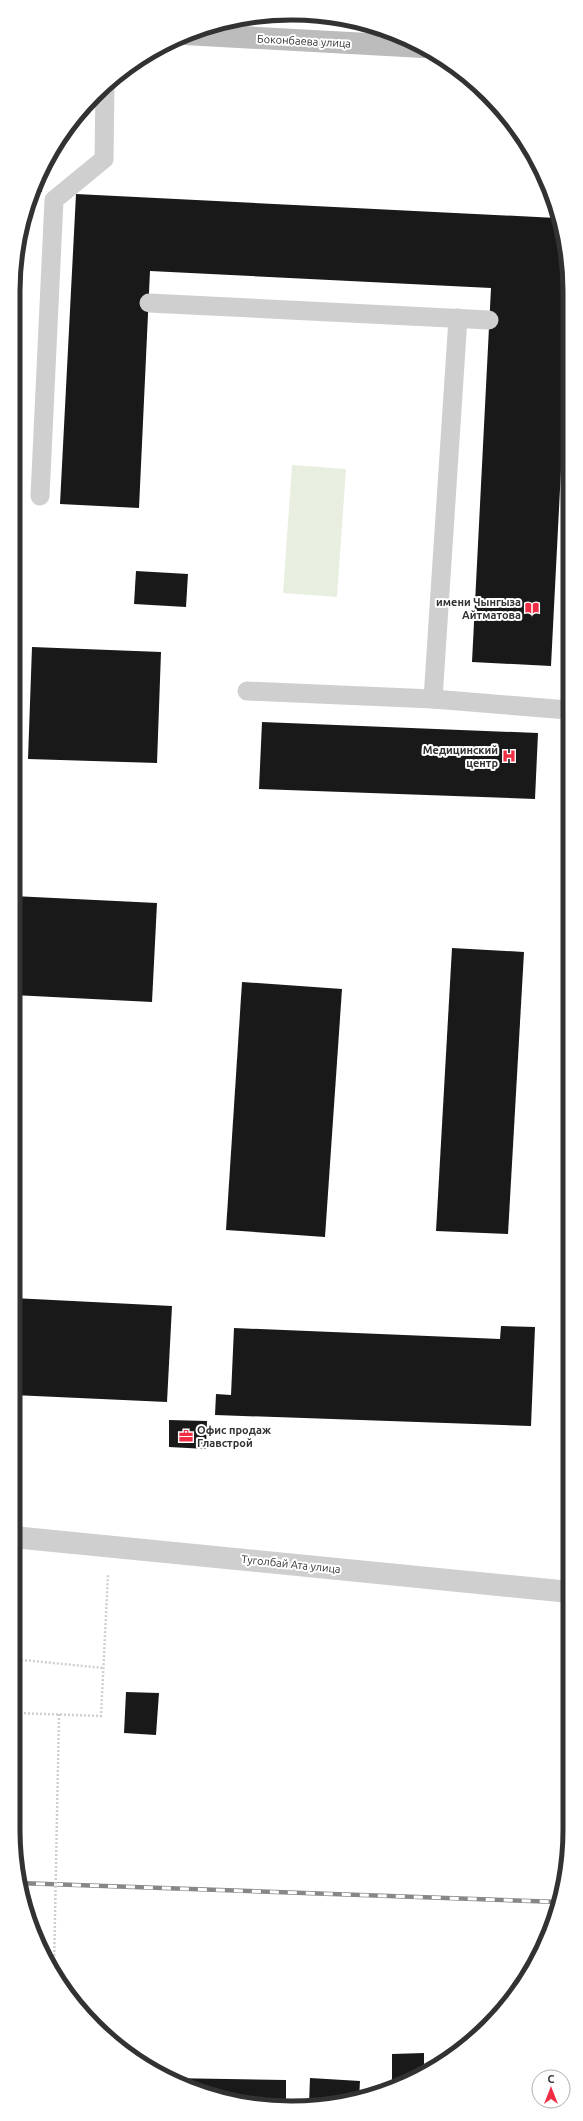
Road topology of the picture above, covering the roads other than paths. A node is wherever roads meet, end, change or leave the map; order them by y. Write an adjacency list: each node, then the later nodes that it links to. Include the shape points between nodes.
1 (205, 34): 2 (main road, Боконбаева улица)
2 (410, 47)
3 (104, 96): 7 (lane, via 104,159 54,200)
4 (149, 303): 5 (lane)
5 (458, 318): 6 (lane); 9 (lane)
6 (489, 320)
7 (40, 496)
8 (246, 691): 9 (lane)
9 (433, 699): 10 (lane)
10 (563, 710)
11 (20, 1539): 12 (street, Туголбай Ата улица)
12 (563, 1591)

